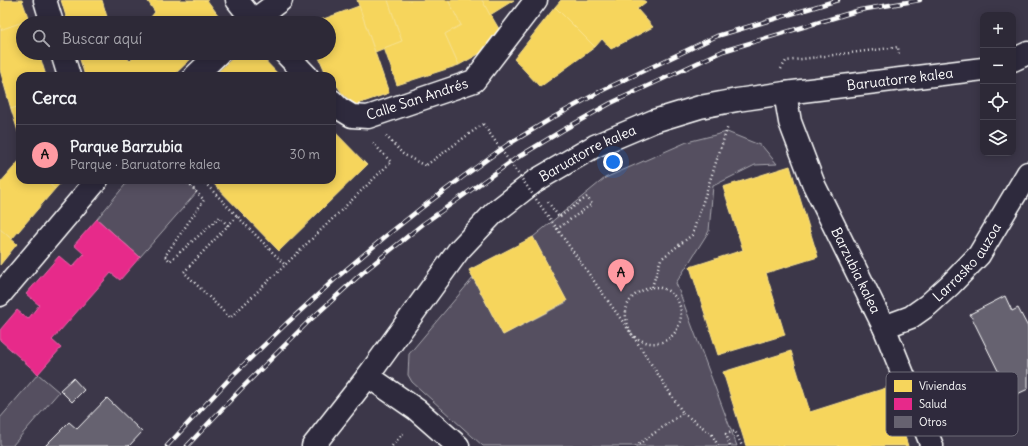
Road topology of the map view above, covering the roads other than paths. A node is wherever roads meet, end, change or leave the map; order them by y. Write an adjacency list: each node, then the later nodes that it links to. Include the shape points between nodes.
1 (45, 0): 5 (street)
2 (237, 0): 6 (street)
3 (281, 0): 7 (street)
4 (536, 0): 18 (street, Calle San Andrés, via 474,81 368,117 352,116)
5 (50, 16)
6 (248, 16)
7 (260, 16)
8 (1028, 53): 9 (street)
9 (1016, 59)
10 (64, 60): 14 (street)
11 (212, 60): 15 (street)
12 (292, 60): 16 (street)
13 (980, 69): 17 (street, Baruatorre kalea)
14 (68, 72)
15 (200, 72)
16 (303, 72)
17 (785, 93): 22 (street, Barzubia kalea, via 790,122 814,185); 24 (street, Baruatorre kalea, via 700,106 654,121 596,146 535,181 494,213 459,250)
18 (336, 106)
19 (1028, 173): 22 (street, Larrasko auzoa, via 979,255 928,305 910,317)
20 (94, 184): 21 (street)
21 (0, 295)
22 (884, 328): 23 (street, Barzubia kalea)
23 (902, 372)
24 (368, 376): 26 (street, Baruatorre kalea); 27 (street, via 417,410)
25 (928, 436): 28 (street, Barzubia kalea)
26 (313, 446)
27 (458, 446)
28 (932, 446)

